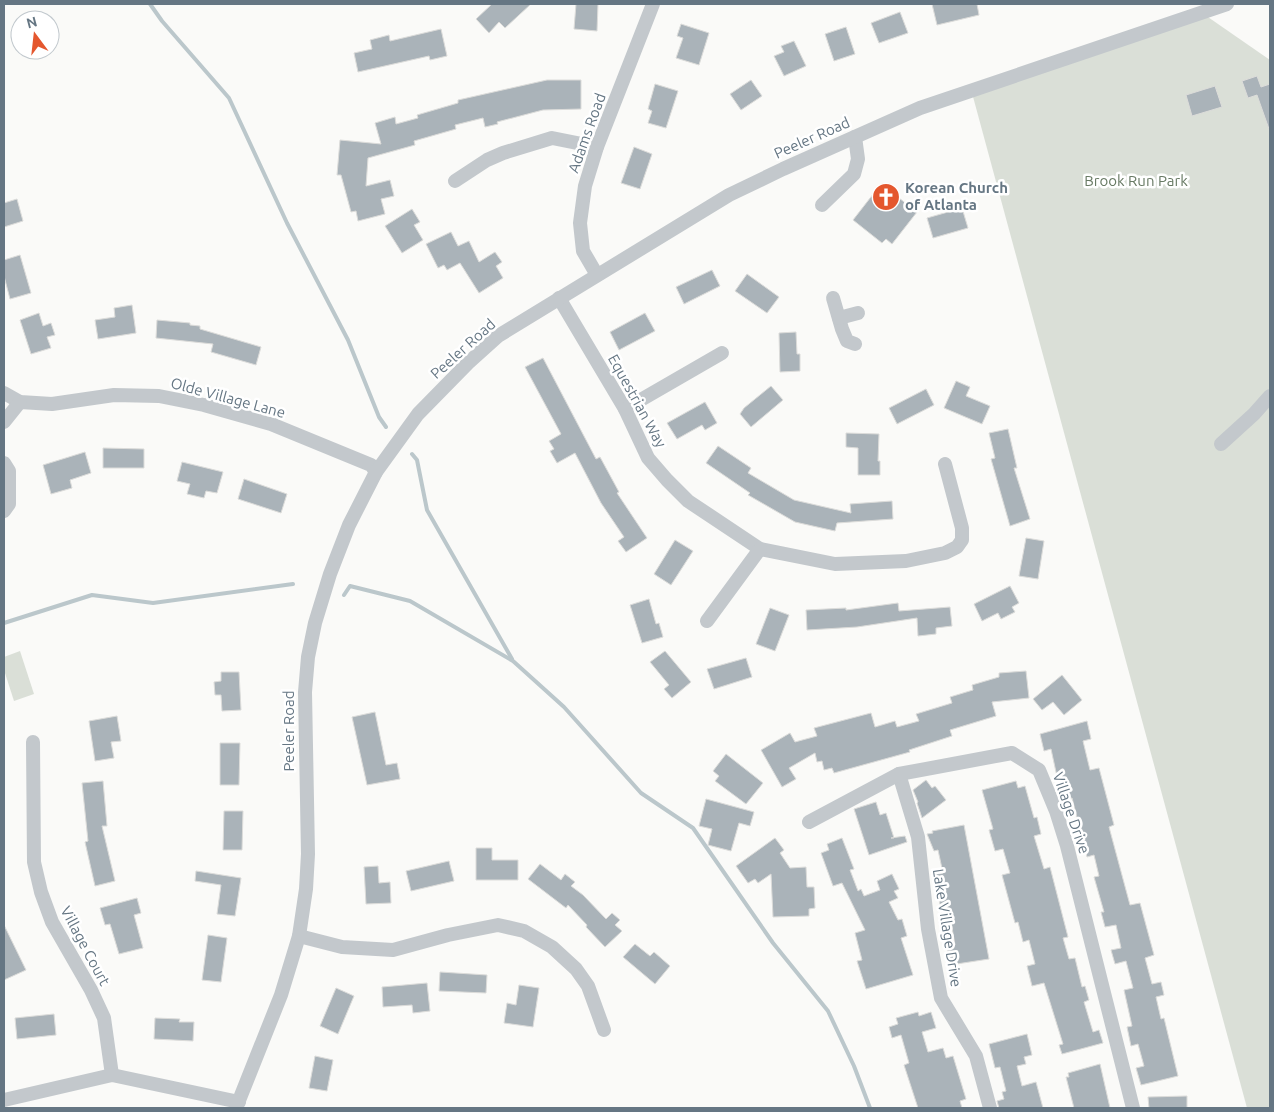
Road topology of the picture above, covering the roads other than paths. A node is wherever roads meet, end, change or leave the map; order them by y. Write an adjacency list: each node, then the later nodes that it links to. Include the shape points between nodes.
1 (652, 4): 4 (street, Adams Road)
2 (1227, 4): 3 (street, Peeler Road, via 936,102)
3 (854, 137): 6 (street, via 858,159 854,174); 7 (street, Peeler Road, via 729,195)
4 (596, 147): 5 (street, via 552,138 487,160); 7 (street, Adams Road, via 585,186 580,223 582,251)
5 (455, 181)
6 (822, 205)
7 (597, 275): 8 (street, Peeler Road)
8 (559, 298): 17 (street, Equestrian Way); 22 (street, Peeler Road, via 498,336 468,362 418,414)
9 (833, 298): 11 (street)
10 (858, 313): 11 (street)
11 (839, 318): 12 (street, via 847,341)
12 (855, 344)
13 (722, 353): 17 (street)
14 (4, 393): 16 (street, Olde Village Lane)
15 (1270, 396): 19 (street)
16 (20, 402): 18 (street); 22 (street, Olde Village Lane, via 52,404 114,395 159,396 195,403 270,424 371,465)
17 (625, 409): 24 (street, Equestrian Way, via 648,458 667,480 688,501)
18 (4, 422)
19 (1221, 444)
20 (4, 463): 23 (street, via 9,471 9,504)
21 (945, 464): 24 (street, Equestrian Way, via 962,528 962,540 957,547 945,553 906,561 835,564)
22 (376, 472): 29 (street, Peeler Road, via 349,525 330,574 308,657 304,723 308,854)
23 (4, 511)
24 (760, 549): 25 (street)
25 (706, 621)
26 (33, 742): 31 (street, Village Court, via 34,862 41,892 52,922 104,1018)
27 (899, 774): 28 (street, Village Drive); 34 (street, Lake Village Drive, via 918,837 928,929 941,998 976,1056); 35 (street, Village Drive, via 1012,753 1039,770 1067,846)
28 (809, 822)
29 (299, 936): 30 (street, via 342,947 393,950 498,925 524,931 552,947 576,969 588,986); 33 (street, Peeler Road, via 281,995)
30 (604, 1030)
31 (112, 1074): 32 (street); 33 (street)
32 (4, 1100)
33 (238, 1105)
34 (990, 1108)
35 (1132, 1108)

